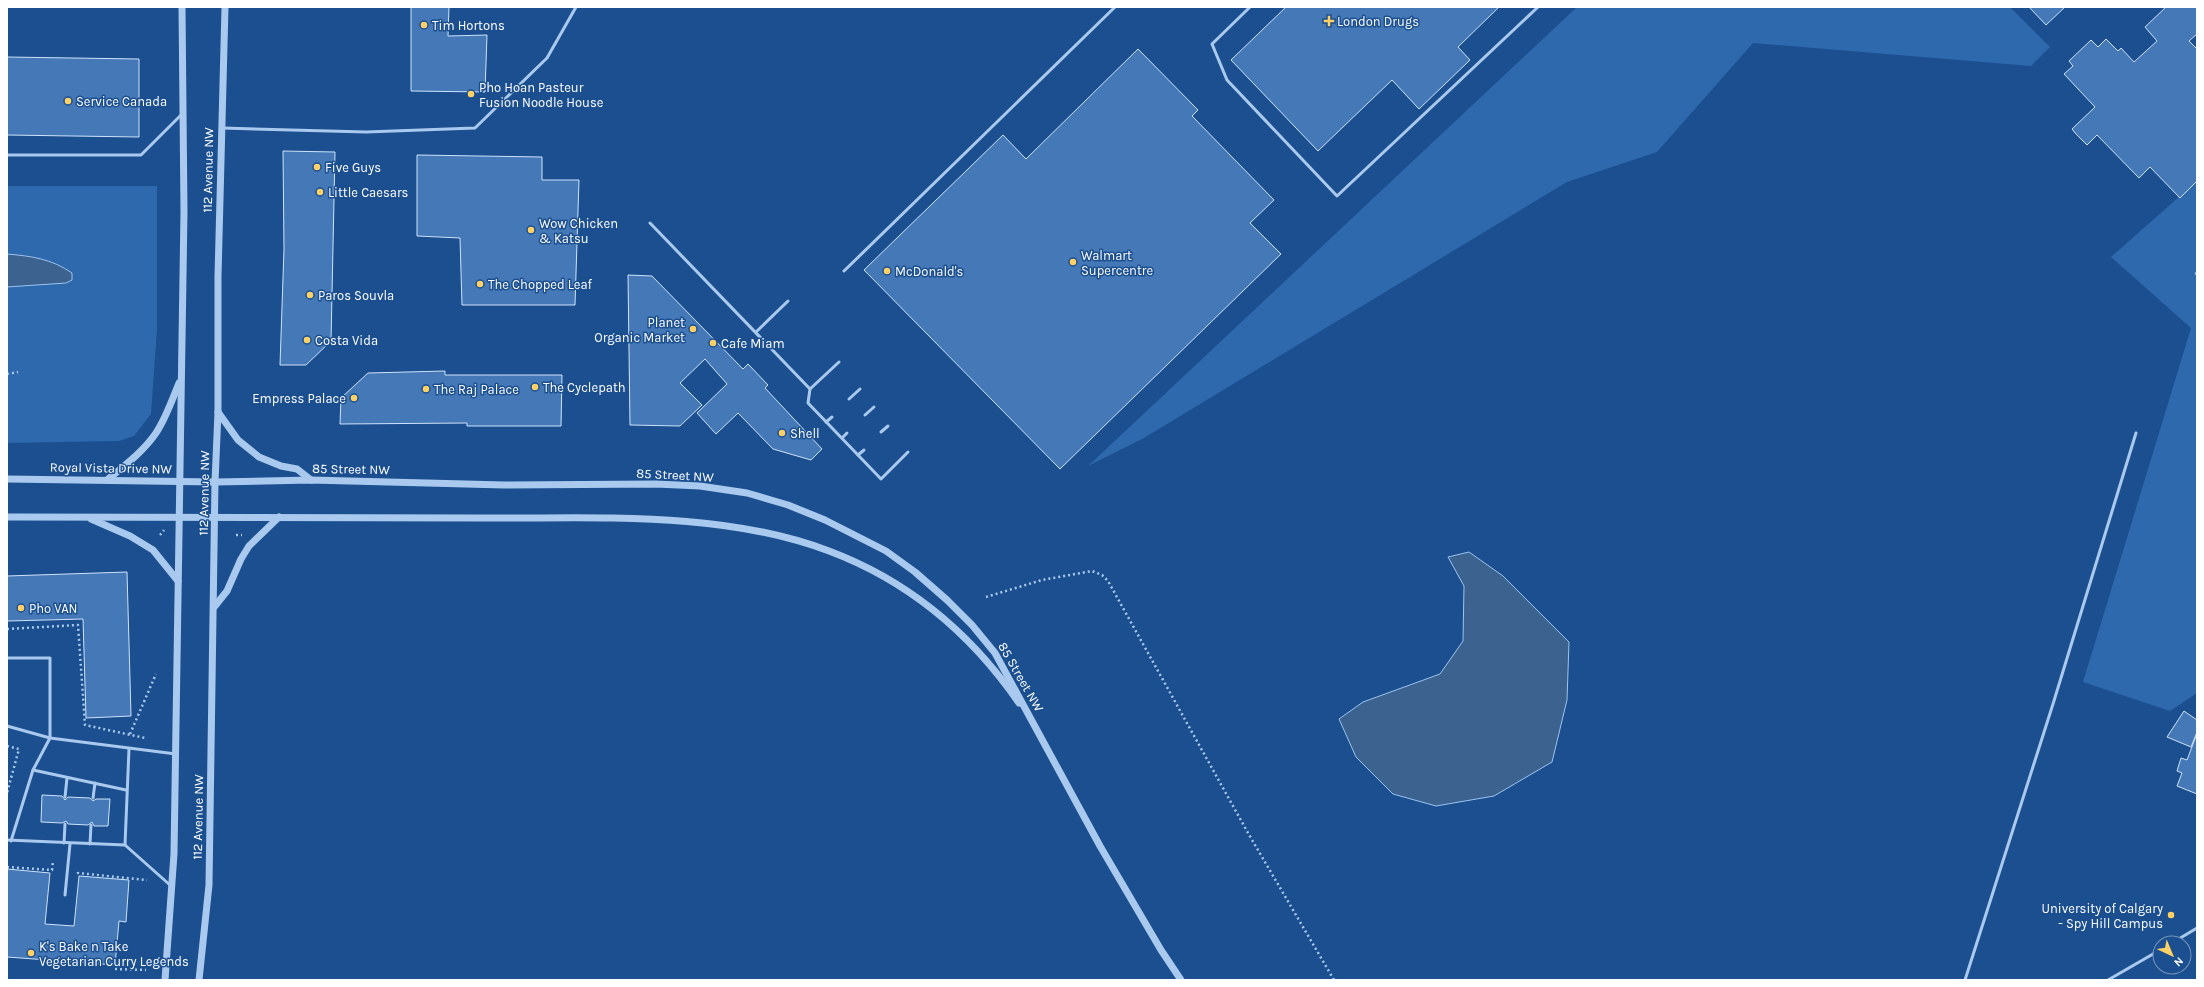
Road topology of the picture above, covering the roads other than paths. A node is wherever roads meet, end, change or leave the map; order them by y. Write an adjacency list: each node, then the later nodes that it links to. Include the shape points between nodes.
1 (182, 7): 7 (street, 112 Avenue NW)
2 (225, 7): 8 (street, 112 Avenue NW)
3 (576, 7): 8 (lane, via 547,58 475,128 366,132)
4 (1114, 7): 11 (lane)
5 (1250, 7): 6 (lane, via 1212,44 1227,80 1337,196)
6 (1538, 7)
7 (183, 113): 9 (lane, via 141,155); 15 (street, 112 Avenue NW, via 184,212)
8 (221, 128): 20 (street, 112 Avenue NW)
9 (7, 155)
10 (650, 223): 13 (lane)
11 (844, 271)
12 (788, 301): 13 (lane)
13 (756, 332): 17 (lane)
14 (839, 362): 17 (lane)
15 (180, 379): 33 (street, via 165,418 156,433 136,456); 35 (street, 112 Avenue NW)
16 (860, 388): 18 (lane)
17 (810, 389): 23 (lane, via 808,403)
18 (849, 399)
19 (874, 407): 21 (lane)
20 (218, 412): 34 (street, via 238,440 259,457 297,469); 36 (street, 112 Avenue NW)
21 (865, 415)
22 (832, 417): 23 (lane)
23 (826, 422): 28 (lane)
24 (888, 426): 25 (lane)
25 (882, 432)
26 (847, 433): 28 (lane)
27 (2136, 433): 71 (lane)
28 (842, 438): 31 (lane)
29 (864, 450): 31 (lane)
30 (908, 452): 31 (lane, via 881,479)
31 (858, 455)
32 (7, 479): 33 (street, Royal Vista Drive NW)
33 (107, 480): 35 (street, Royal Vista Drive NW)
34 (311, 480): 36 (street, 85 Street NW); 46 (street, 85 Street NW, via 496,485 700,486 747,493 788,505 825,520 886,551 915,572 972,624 995,653)
35 (179, 481): 36 (street, Royal Vista Drive NW); 40 (street, 112 Avenue NW)
36 (215, 482): 41 (street, 112 Avenue NW)
37 (7, 517): 38 (street)
38 (87, 517): 40 (street); 42 (street, via 130,536 153,550)
39 (279, 517): 41 (street, 85 Street NW); 43 (street, via 249,546 227,591); 46 (street, 85 Street NW, via 673,521 725,525 826,549 861,564 918,596 974,648 1008,688)
40 (178, 518): 41 (street); 42 (street, 112 Avenue NW)
41 (215, 519): 43 (street, 112 Avenue NW)
42 (179, 582): 49 (street, 112 Avenue NW)
43 (215, 606): 69 (street, 112 Avenue NW, via 209,885)
44 (7, 658): 47 (lane, via 50,658)
45 (7, 726): 47 (lane)
46 (1036, 728): 70 (street, 85 Street NW, via 1100,846)
47 (50, 738): 48 (lane); 50 (lane)
48 (129, 749): 49 (lane); 53 (lane)
49 (176, 754): 63 (street, 112 Avenue NW)
50 (33, 770): 51 (lane); 58 (lane)
51 (67, 778): 52 (lane); 54 (lane)
52 (95, 783): 53 (lane); 55 (lane)
53 (126, 790): 62 (lane)
54 (66, 797)
55 (93, 798)
56 (65, 824): 59 (lane)
57 (90, 825): 61 (lane)
58 (9, 840): 59 (lane)
59 (64, 843): 60 (lane)
60 (70, 844): 61 (lane); 64 (lane)
61 (90, 844): 62 (lane)
62 (124, 845): 63 (lane)
63 (172, 887): 68 (street, 112 Avenue NW)
64 (65, 895)
65 (2197, 928): 66 (lane)
66 (2185, 935)
67 (2152, 955): 72 (lane)
68 (165, 980)
69 (199, 980)
70 (1181, 980)
71 (1965, 980)
72 (2108, 980)

